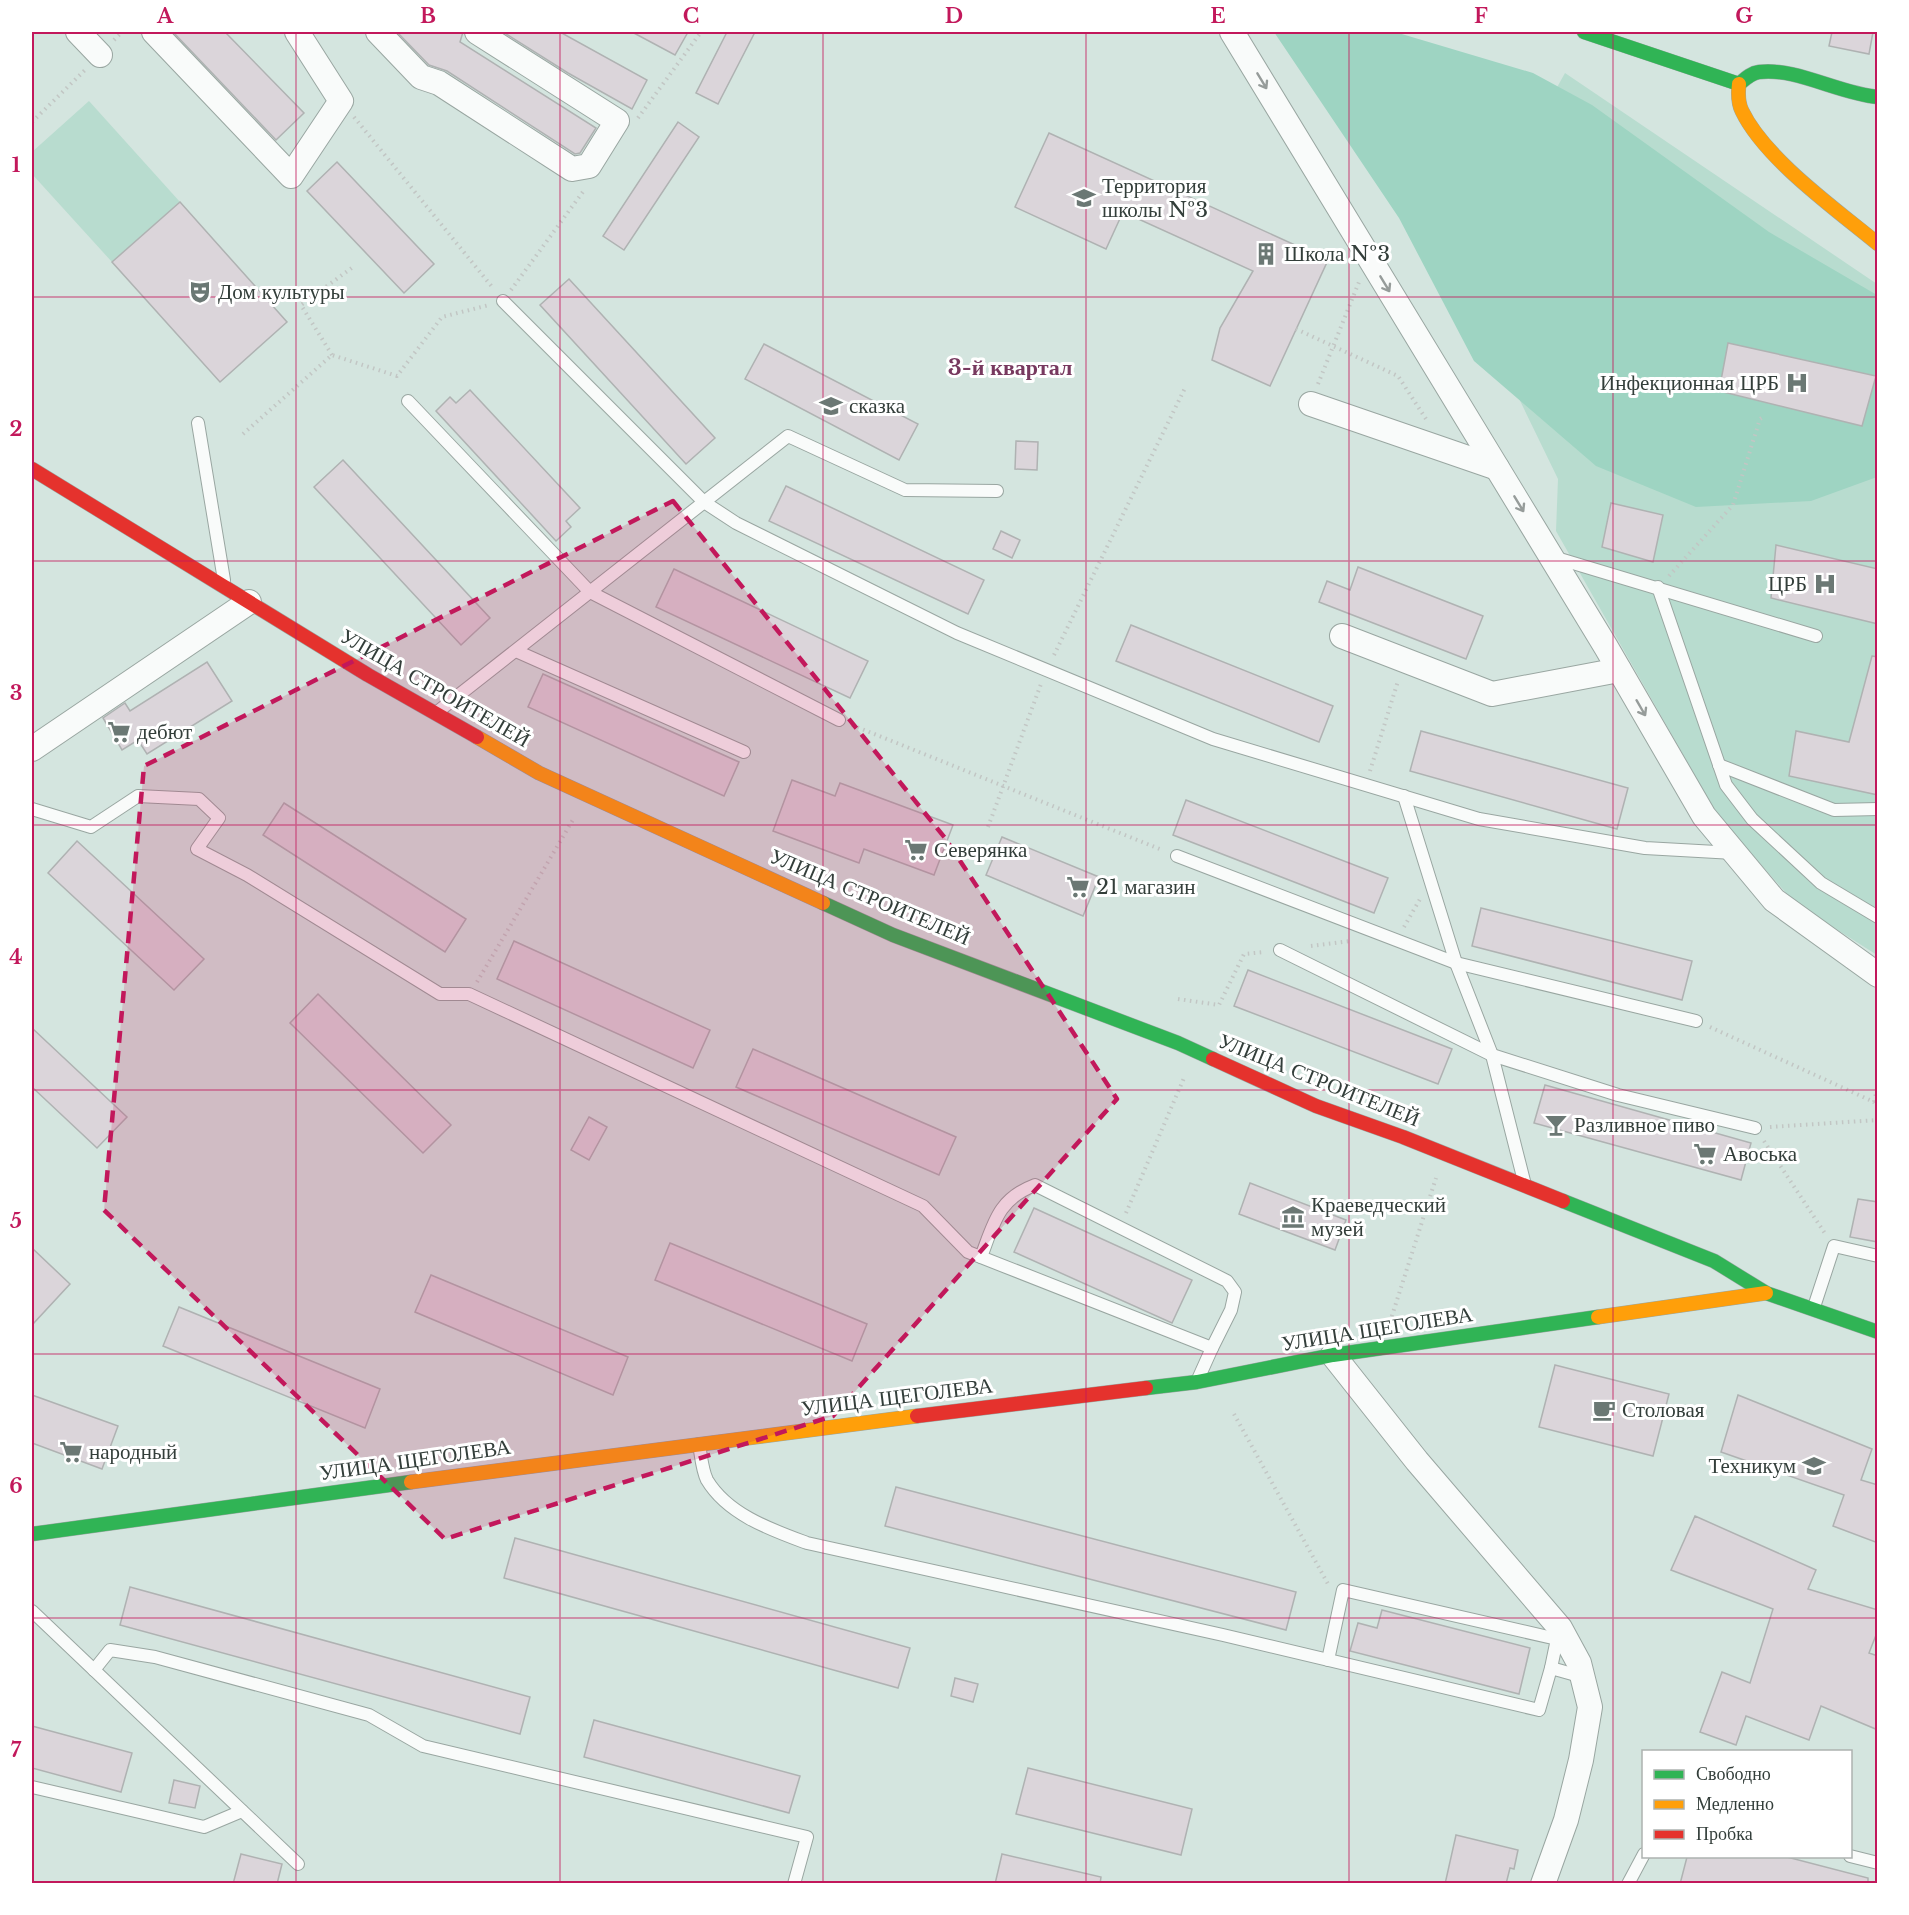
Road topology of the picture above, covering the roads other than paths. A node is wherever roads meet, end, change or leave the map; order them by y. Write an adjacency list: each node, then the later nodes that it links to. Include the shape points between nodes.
1 (78, 32): 8 (street)
2 (154, 32): 3 (street, via 291,176 341,101)
3 (297, 32)
4 (378, 32): 5 (street, via 421,77 440,83 572,169 589,166 617,122)
5 (477, 32)
6 (1232, 32): 17 (street, one-way to 17)
7 (1584, 32): 9 (street)
8 (100, 55)
9 (1739, 84): 10 (street, via 1758,72 1775,73 1857,97); 11 (street, via 1743,114 1766,145)
10 (1878, 97)
11 (1878, 244)
12 (503, 301): 20 (lane)
13 (408, 401): 24 (lane)
14 (1310, 404): 17 (street)
15 (198, 423): 22 (lane)
16 (32, 452): 18 (street)
17 (1497, 468): 21 (street, one-way to 21)
18 (38, 472): 22 (street, УЛИЦА СТРОИТЕЛЕЙ)
19 (997, 491): 20 (lane, via 905,490 788,436)
20 (704, 502): 24 (lane); 35 (lane, via 736,523 957,633 1213,739)
21 (1551, 556): 23 (lane); 29 (street)
22 (225, 587): 25 (street, УЛИЦА СТРОИТЕЛЕЙ)
23 (1658, 587): 27 (lane); 34 (lane)
24 (590, 592): 28 (lane); 31 (lane)
25 (249, 602): 30 (street, УЛИЦА СТРОИТЕЛЕЙ); 32 (street)
26 (1342, 636): 29 (street, via 1492,694)
27 (1816, 636)
28 (516, 651): 30 (lane); 33 (lane)
29 (1619, 670): 38 (street, one-way to 38, via 1704,816)
30 (435, 714): 47 (street, УЛИЦА СТРОИТЕЛЕЙ, via 539,773 892,935 1178,1043 1316,1106)
31 (839, 720)
32 (32, 749)
33 (744, 752)
34 (1719, 765): 37 (lane, via 1834,810); 40 (lane, via 1726,785 1752,819 1821,883)
35 (1404, 796): 38 (lane, via 1479,819 1621,844); 42 (lane)
36 (32, 809): 49 (lane, via 91,827 138,796 199,799 219,818 197,849 247,875 440,994 470,994 923,1206 968,1252)
37 (1878, 809)
38 (1735, 853): 43 (street, via 1774,900)
39 (1177, 856): 42 (lane)
40 (1878, 917)
41 (1280, 950): 45 (lane)
42 (1456, 963): 44 (lane); 45 (lane)
43 (1878, 975)
44 (1696, 1021)
45 (1492, 1055): 46 (lane, via 1618,1095); 47 (lane)
46 (1755, 1128)
47 (1526, 1188): 50 (street, УЛИЦА СТРОИТЕЛЕЙ, via 1714,1261)
48 (1878, 1256): 51 (lane, via 1834,1246)
49 (981, 1257): 53 (lane); 53 (lane, via 998,1211 1019,1191 1035,1185 1227,1281 1235,1292 1231,1310)
50 (1766, 1293): 51 (street); 54 (street, УЛИЦА ЩЕГОЛЕВА)
51 (1813, 1309): 52 (street)
52 (1878, 1332)
53 (1212, 1348): 55 (lane)
54 (1333, 1355): 55 (street, УЛИЦА ЩЕГОЛЕВА); 62 (street, via 1417,1461 1560,1628)
55 (1197, 1382): 56 (street, УЛИЦА ЩЕГОЛЕВА)
56 (699, 1443): 57 (street, УЛИЦА ЩЕГОЛЕВА); 59 (lane, via 706,1478 723,1500 765,1528 807,1543)
57 (32, 1534)
58 (32, 1611): 61 (lane)
59 (1328, 1660): 60 (lane, via 1539,1710); 60 (lane, via 1343,1590 1557,1639)
60 (1551, 1668): 62 (lane)
61 (94, 1670): 64 (lane); 69 (lane, via 110,1650 155,1657 369,1715 423,1746 807,1837)
62 (1583, 1677): 70 (street, via 1590,1707 1581,1760 1566,1820)
63 (32, 1787): 64 (lane, via 204,1827)
64 (242, 1811): 68 (lane)
65 (1852, 1856): 67 (lane)
66 (1642, 1858): 71 (lane)
67 (1878, 1863)
68 (298, 1864)
69 (794, 1884)
70 (1543, 1884)
71 (1628, 1884)

